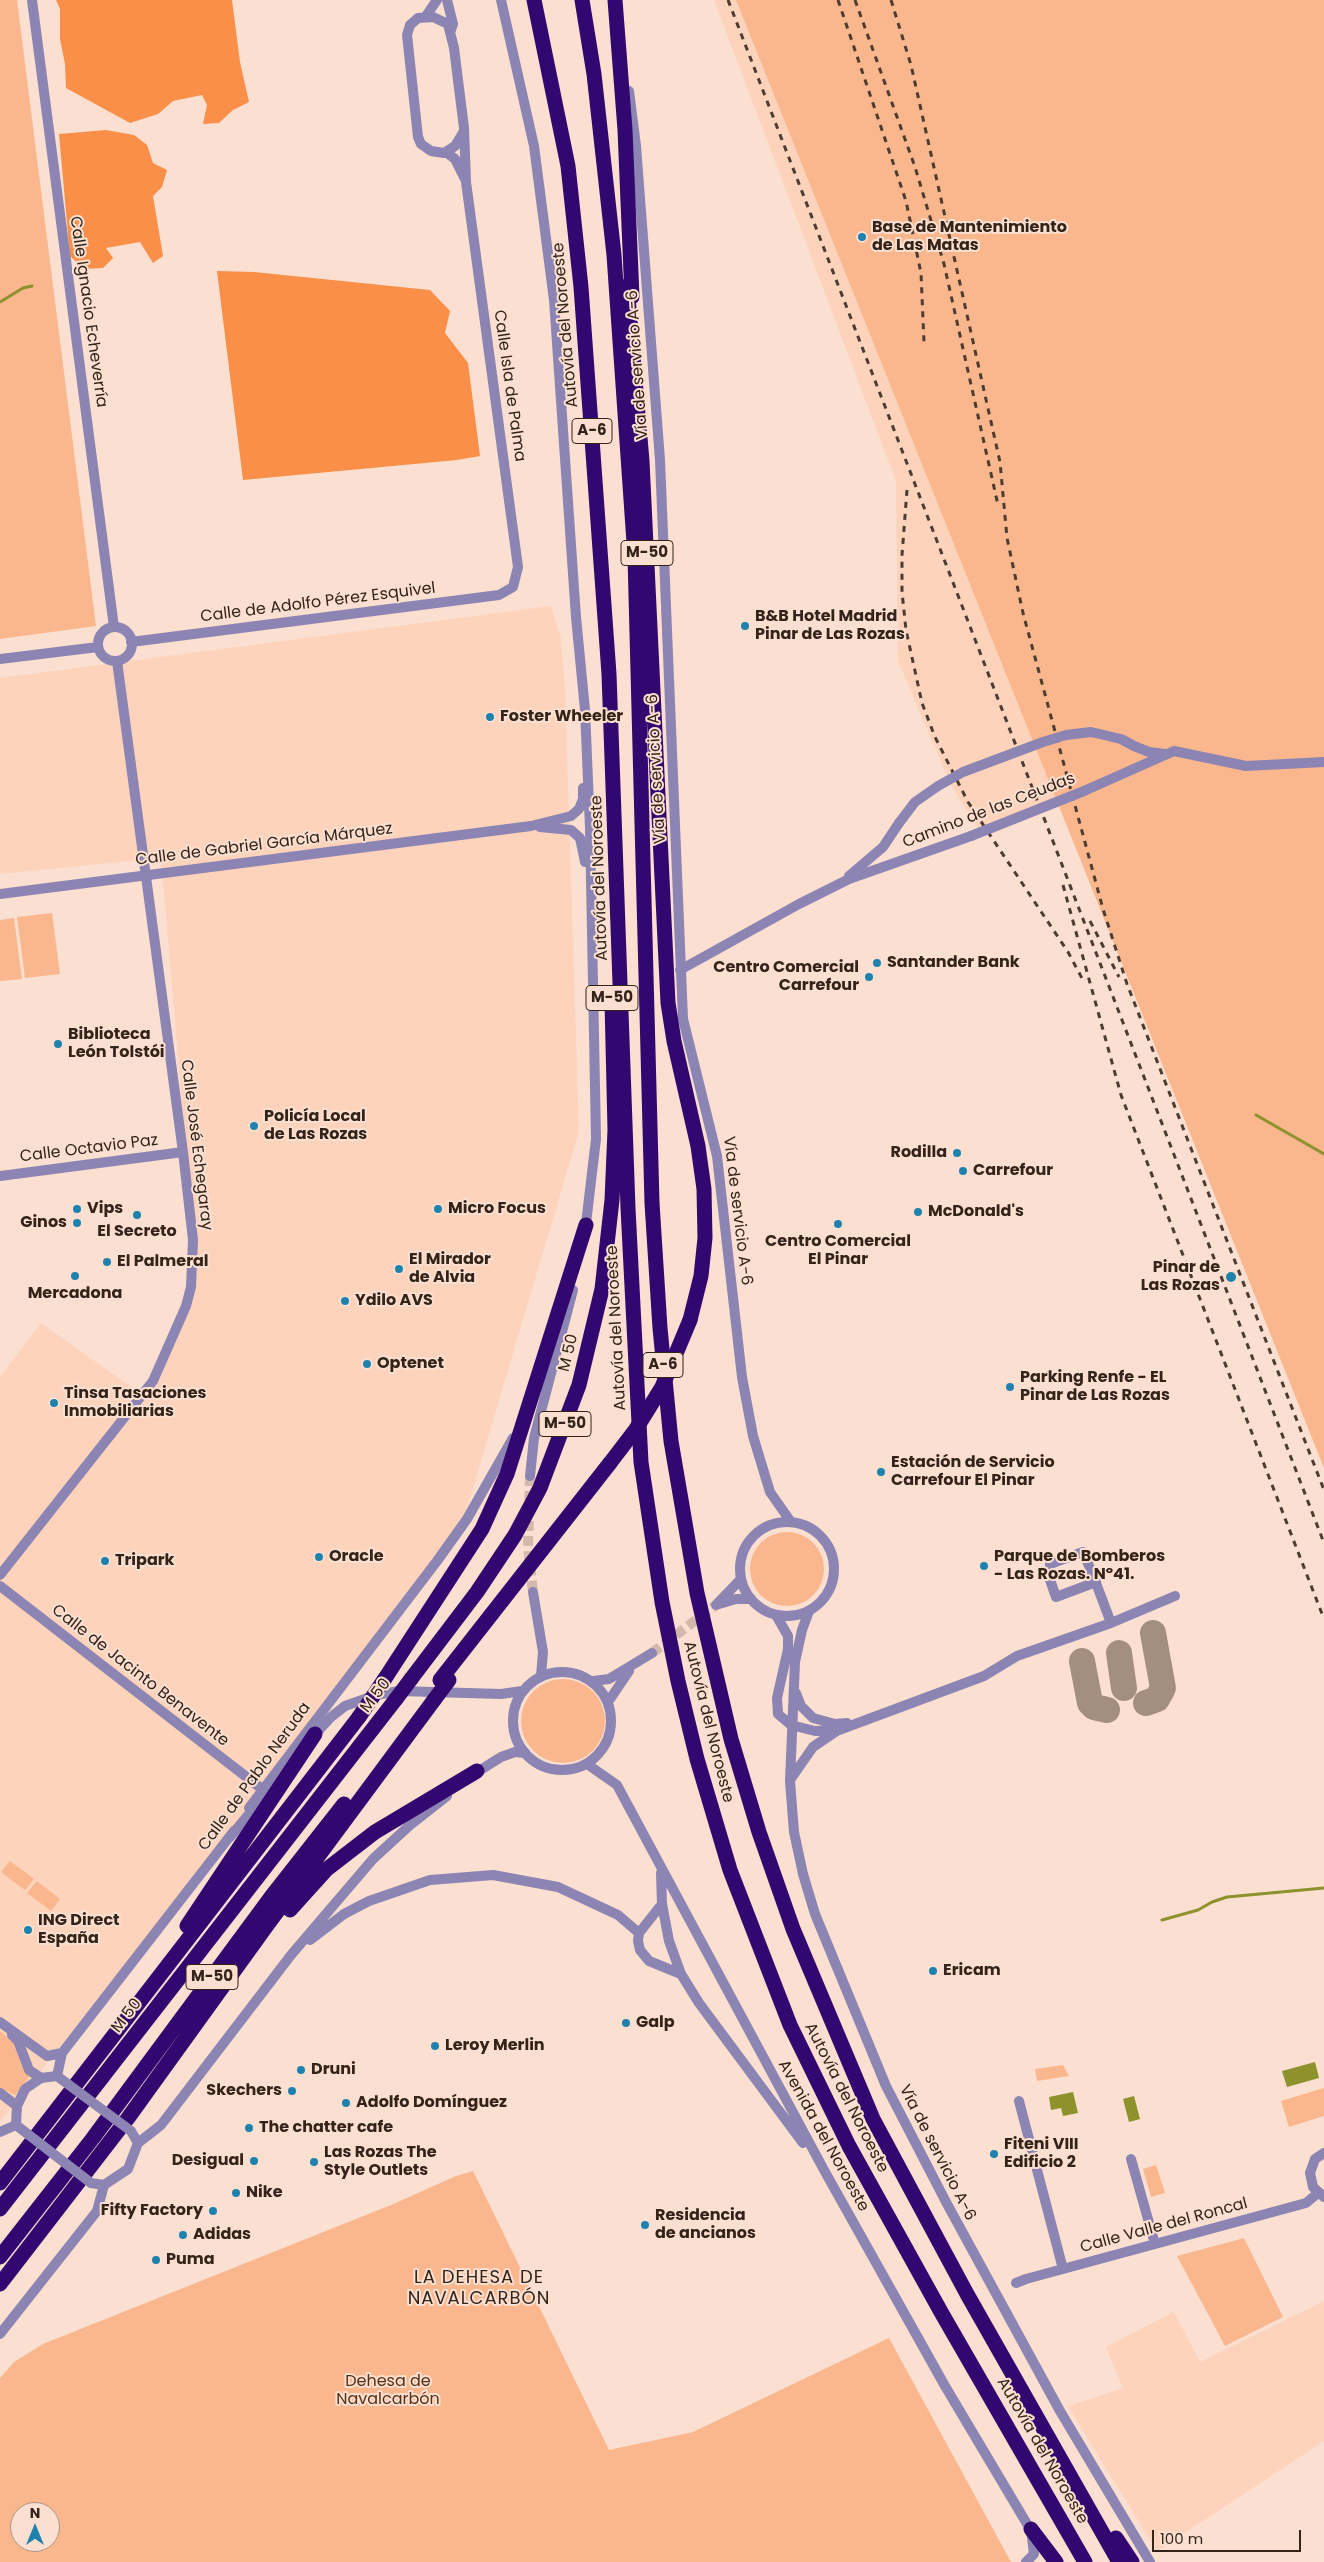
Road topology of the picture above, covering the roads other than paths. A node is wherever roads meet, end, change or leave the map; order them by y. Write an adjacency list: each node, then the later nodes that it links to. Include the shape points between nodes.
1 (32, 0): 16 (street, Calle Ignacio Echeverría)
2 (436, 0): 8 (street)
3 (447, 0): 9 (street, Calle Isla de Palma, via 453,24)
4 (501, 0): 21 (street, via 534,146 554,300)
5 (534, 0): 25 (highway, Autovía del Noroeste / A-6, via 568,166 582,287 609,674)
6 (582, 0): 10 (highway, Autovía del Noroeste / A-6)
7 (616, 0): 14 (highway, via 632,288); 29 (street, Vía de servicio A-6, via 636,146 660,460)
8 (426, 16): 9 (street, via 448,24); 12 (street, via 414,21 407,34 416,132 421,144 431,152)
9 (451, 31): 11 (street, Calle Isla de Palma)
10 (594, 74): 14 (highway, M-50, via 609,127); 95 (highway, Autovía del Noroeste / A-6, via 614,255 635,547 652,1202 660,1328 671,1440 697,1593 731,1739 793,1929 873,2119)
11 (464, 131): 12 (street, via 455,146); 13 (street, Calle Isla de Palma)
12 (446, 152): 13 (street, Calle Isla de Palma, via 455,158)
13 (466, 182): 15 (street, Calle Isla de Palma, via 518,567 517,580)
14 (630, 323): 53 (highway, M-50, bridge, via 642,461 668,1003 704,1189 705,1238 701,1276 690,1320 662,1387 636,1429)
15 (508, 591): 17 (street, Calle de Adolfo Pérez Esquivel, via 499,595)
16 (114, 628): 17 (street, via 124,630); 18 (street, via 102,633)
17 (131, 642): 20 (street, via 128,654)
18 (98, 647): 19 (street); 20 (street, via 106,659)
19 (0, 659)
20 (117, 661): 26 (street, Calle José Echegaray)
21 (585, 710): 24 (street, Calle de Gabriel García Márquez, via 583,799 579,809 571,816); 30 (street)
22 (1165, 754): 23 (street, Camino de las Ceudas, via 1181,751 1246,766); 27 (street, Camino de las Ceudas, bridge, via 1084,791 971,836); 27 (street, bridge, via 1149,752 1113,736 1091,732 1043,742 963,772 915,802 884,847)
23 (1324, 762)
24 (531, 826): 26 (street, Calle de Gabriel García Márquez); 30 (street, Calle de Gabriel García Márquez, via 571,830 580,838 584,850)
25 (617, 867): 88 (highway, M 50 / M-50, bridge, via 610,892 615,1130 612,1200 602,1289 587,1357 540,1488 515,1535 477,1592); 100 (highway, Autovía del Noroeste / A-6, via 629,1227 642,1462 662,1602 697,1759 730,1870 790,2025 849,2146)
26 (145, 874): 28 (street, Calle de Gabriel García Márquez); 31 (street, Calle José Echegaray)
27 (841, 883): 29 (street, Camino de las Ceudas)
28 (0, 894)
29 (680, 970): 36 (street, Vía de servicio A-6, via 683,1018 718,1156 742,1377 750,1418 770,1492)
30 (593, 997): 33 (street, via 596,1139)
31 (183, 1152): 32 (street, Calle Octavio Paz); 37 (street, Calle José Echegaray, via 193,1240 191,1287 186,1306 153,1380)
32 (0, 1176)
33 (586, 1225): 34 (highway); 35 (street, via 581,1263 534,1438)
34 (525, 1418): 63 (street, Calle de Pablo Neruda, via 467,1519); 71 (highway, bridge, via 507,1474 482,1529 384,1680)
35 (530, 1476)
36 (791, 1522): 38 (street, via 778,1523 756,1534 743,1554); 44 (street, via 818,1534 828,1545 834,1560 830,1590 822,1602)
37 (0, 1575)
38 (741, 1579): 43 (street); 43 (street, via 716,1605 736,1599)
39 (1096, 1582): 39 (street, via 1083,1552 1050,1564 1056,1597); 46 (street)
40 (0, 1586): 63 (street, Calle de Jacinto Benavente)
41 (533, 1592): 49 (street, via 543,1652)
42 (1175, 1596): 46 (street)
43 (751, 1599): 45 (street)
44 (809, 1611): 45 (street, via 793,1616); 51 (street, Vía de servicio A-6, via 795,1662)
45 (776, 1615): 56 (street, via 788,1636 776,1706 778,1714)
46 (1111, 1622): 55 (street, via 1017,1656 984,1676)
47 (652, 1653): 48 (street)
48 (631, 1668): 50 (street, via 609,1679); 54 (street)
49 (540, 1676): 50 (street, via 567,1671); 52 (street)
50 (593, 1682): 54 (street)
51 (794, 1689): 55 (street, via 800,1706 813,1718 836,1724); 56 (street, Vía de servicio A-6)
52 (522, 1691): 58 (street, via 501,1694 399,1691 376,1694 345,1706); 59 (street, via 512,1718 515,1737)
53 (430, 1699): 78 (highway); 90 (highway, M-50, via 271,1898 93,2138)
54 (608, 1702): 60 (street, via 611,1730 606,1744)
55 (858, 1722): 57 (street)
56 (792, 1725): 57 (street, via 815,1731); 62 (street, Vía de servicio A-6)
57 (839, 1730): 62 (street, via 813,1746)
58 (315, 1734): 64 (street); 71 (highway)
59 (525, 1754): 60 (street, via 554,1770 570,1770); 61 (street, via 515,1752)
60 (587, 1764): 65 (street, Avenida del Noroeste, via 617,1785)
61 (477, 1771): 68 (street, via 372,1859); 78 (highway, via 375,1832 326,1869 298,1898 188,2046)
62 (790, 1781): 103 (street, Vía de servicio A-6, via 794,1832 815,1914 886,2086 1001,2306)
63 (262, 1789): 64 (street, Calle de Pablo Neruda)
64 (230, 1837): 72 (street, Calle de Pablo Neruda)
65 (661, 1870): 66 (street); 84 (street, Avenida del Noroeste)
66 (662, 1904): 67 (street); 69 (street, via 669,1941)
67 (640, 1932): 68 (street, via 618,1915 558,1887 493,1875 430,1880 369,1901 344,1914); 69 (street, via 640,1950 648,1961)
68 (296, 1951): 81 (street, via 161,2125)
69 (681, 1974): 84 (street, via 699,2003)
70 (0, 2022): 72 (street, via 47,2056); 74 (street, via 18,2041 30,2070)
71 (109, 2042): 85 (highway)
72 (62, 2053): 73 (street, Calle de Pablo Neruda)
73 (57, 2076): 74 (street); 81 (street, bridge, via 131,2131)
74 (41, 2078): 77 (street, via 25,2089)
75 (0, 2093): 77 (street)
76 (1019, 2101): 91 (street)
77 (17, 2106): 79 (street)
78 (128, 2118): 92 (highway)
79 (16, 2125): 80 (street); 86 (street, bridge, via 91,2183)
80 (0, 2132)
81 (138, 2143): 86 (street, via 128,2169)
82 (1324, 2152): 87 (street, via 1315,2159 1310,2174 1313,2187)
83 (1131, 2159): 89 (street)
84 (824, 2170): 96 (street, Avenida del Noroeste, via 945,2386)
85 (0, 2183)
86 (104, 2185): 94 (street, via 96,2211)
87 (1321, 2195): 89 (street, Calle Valle del Roncal)
88 (0, 2209)
89 (1155, 2244): 91 (street, Calle Valle del Roncal)
90 (0, 2257)
91 (1063, 2269): 93 (street, Calle Valle del Roncal)
92 (0, 2284)
93 (1016, 2284)
94 (0, 2334)
95 (1044, 2429): 101 (highway, Autovía del Noroeste / A-6); 102 (highway)
96 (1031, 2528): 97 (street, via 1034,2554); 98 (street); 99 (highway)
97 (1026, 2562)
98 (1048, 2562)
99 (1056, 2562)
100 (1085, 2562)
101 (1119, 2562)
102 (1132, 2562)
103 (1150, 2562)

